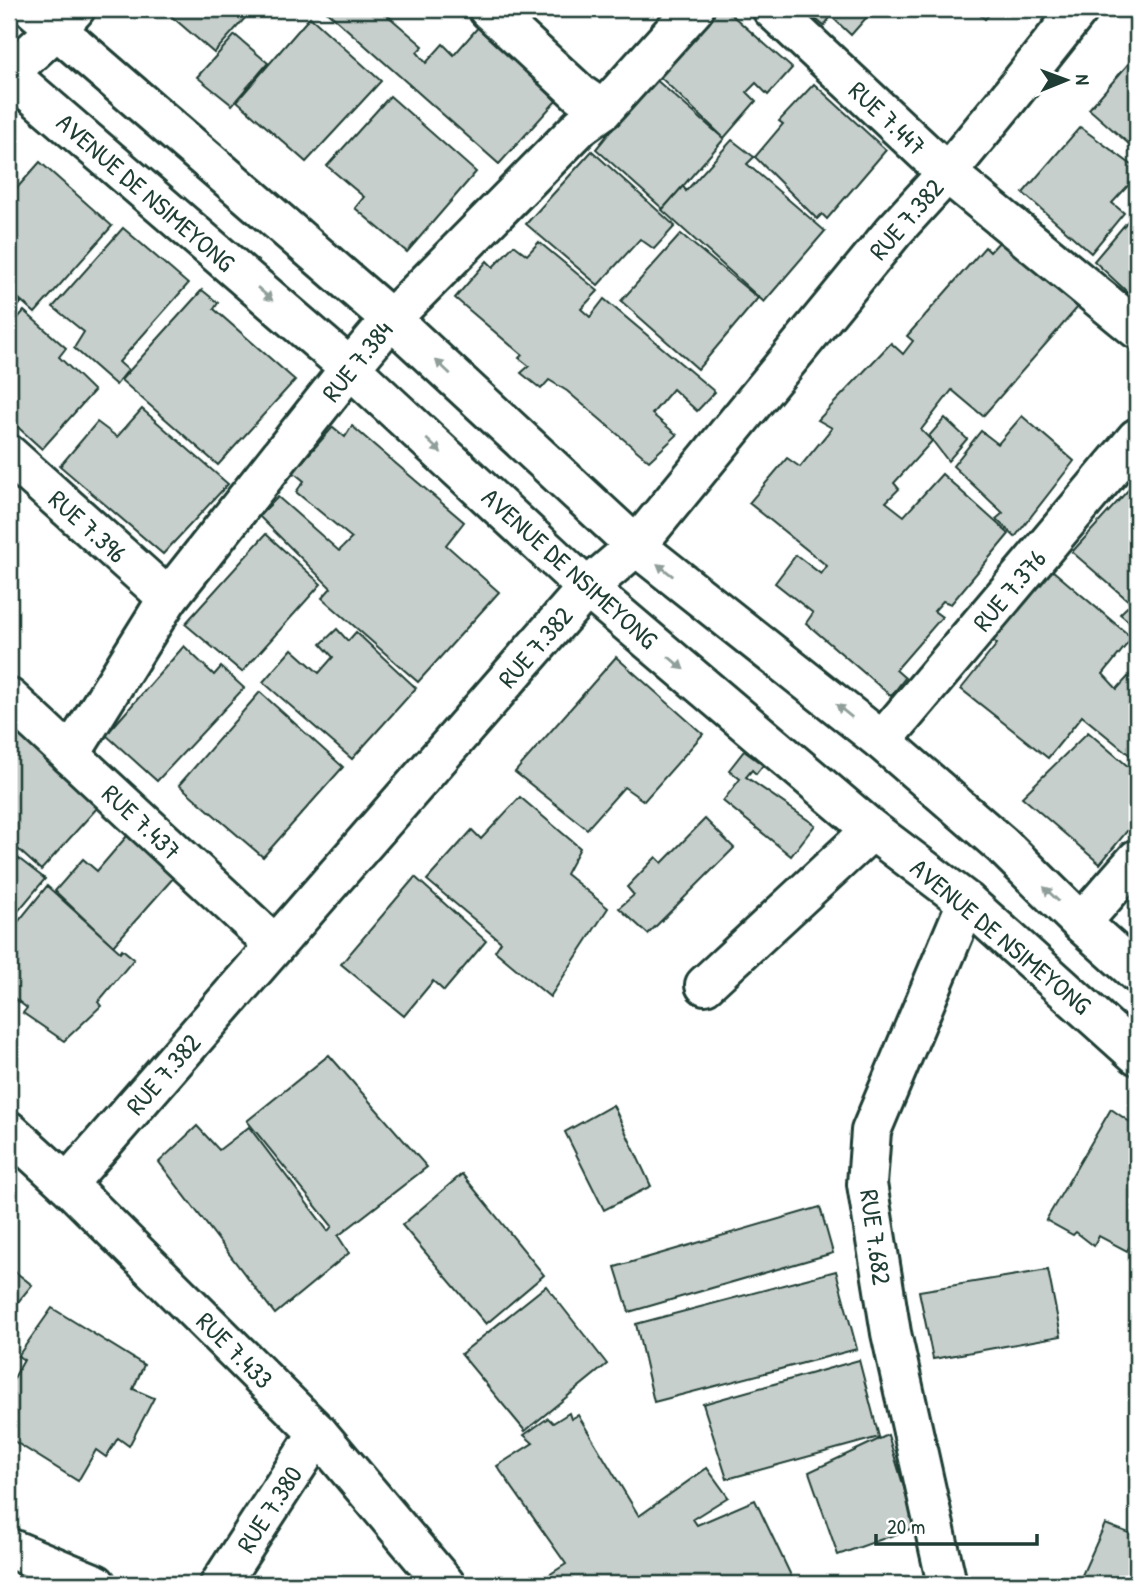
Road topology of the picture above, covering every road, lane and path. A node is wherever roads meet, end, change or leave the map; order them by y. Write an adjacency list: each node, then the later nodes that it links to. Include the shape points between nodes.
1 (488, 9): 7 (street)
2 (694, 9): 7 (street, RUE 7.384)
3 (772, 9): 8 (street, RUE 7.447)
4 (1079, 9): 8 (street, RUE 7.382)
5 (55, 16): 6 (street); 9 (street)
6 (9, 73): 11 (street, AVENUE DE NSIMEYONG, one-way to 11)
7 (603, 110): 9 (street, RUE 7.384, via 581,126)
8 (947, 173): 10 (street, RUE 7.447); 14 (street, RUE 7.382, via 893,232)
9 (391, 318): 11 (street, RUE 7.384); 14 (street, one-way to 9)
10 (1137, 329)
11 (350, 368): 15 (street, AVENUE DE NSIMEYONG, one-way to 15); 16 (street, RUE 7.384)
12 (1137, 438): 18 (street, RUE 7.376)
13 (16, 475): 16 (street, RUE 7.396)
14 (636, 546): 15 (street, RUE 7.382); 18 (street, one-way to 14)
15 (587, 587): 20 (street, AVENUE DE NSIMEYONG, one-way to 20); 24 (street, RUE 7.382)
16 (168, 598): 19 (street, RUE 7.384)
17 (9, 698): 19 (street, RUE 7.437)
18 (882, 741): 23 (street, one-way to 18, via 1004,847)
19 (70, 755): 24 (street, RUE 7.437)
20 (873, 830): 22 (street, AVENUE DE NSIMEYONG); 26 (street)
21 (1137, 859): 23 (street)
22 (967, 902): 27 (street, AVENUE DE NSIMEYONG); 35 (street, RUE 7.682, via 872,1131 867,1184 891,1333)
23 (1081, 923): 25 (street)
24 (275, 945): 29 (street, RUE 7.382)
25 (1137, 973)
26 (705, 985)
27 (1137, 1055)
28 (9, 1131): 29 (street, RUE 7.433)
29 (67, 1184): 30 (street, RUE 7.433)
30 (318, 1433): 33 (street, RUE 7.380); 34 (street, RUE 7.433)
31 (9, 1548): 32 (street)
32 (96, 1584)
33 (220, 1584)
34 (444, 1584)
35 (947, 1584)

